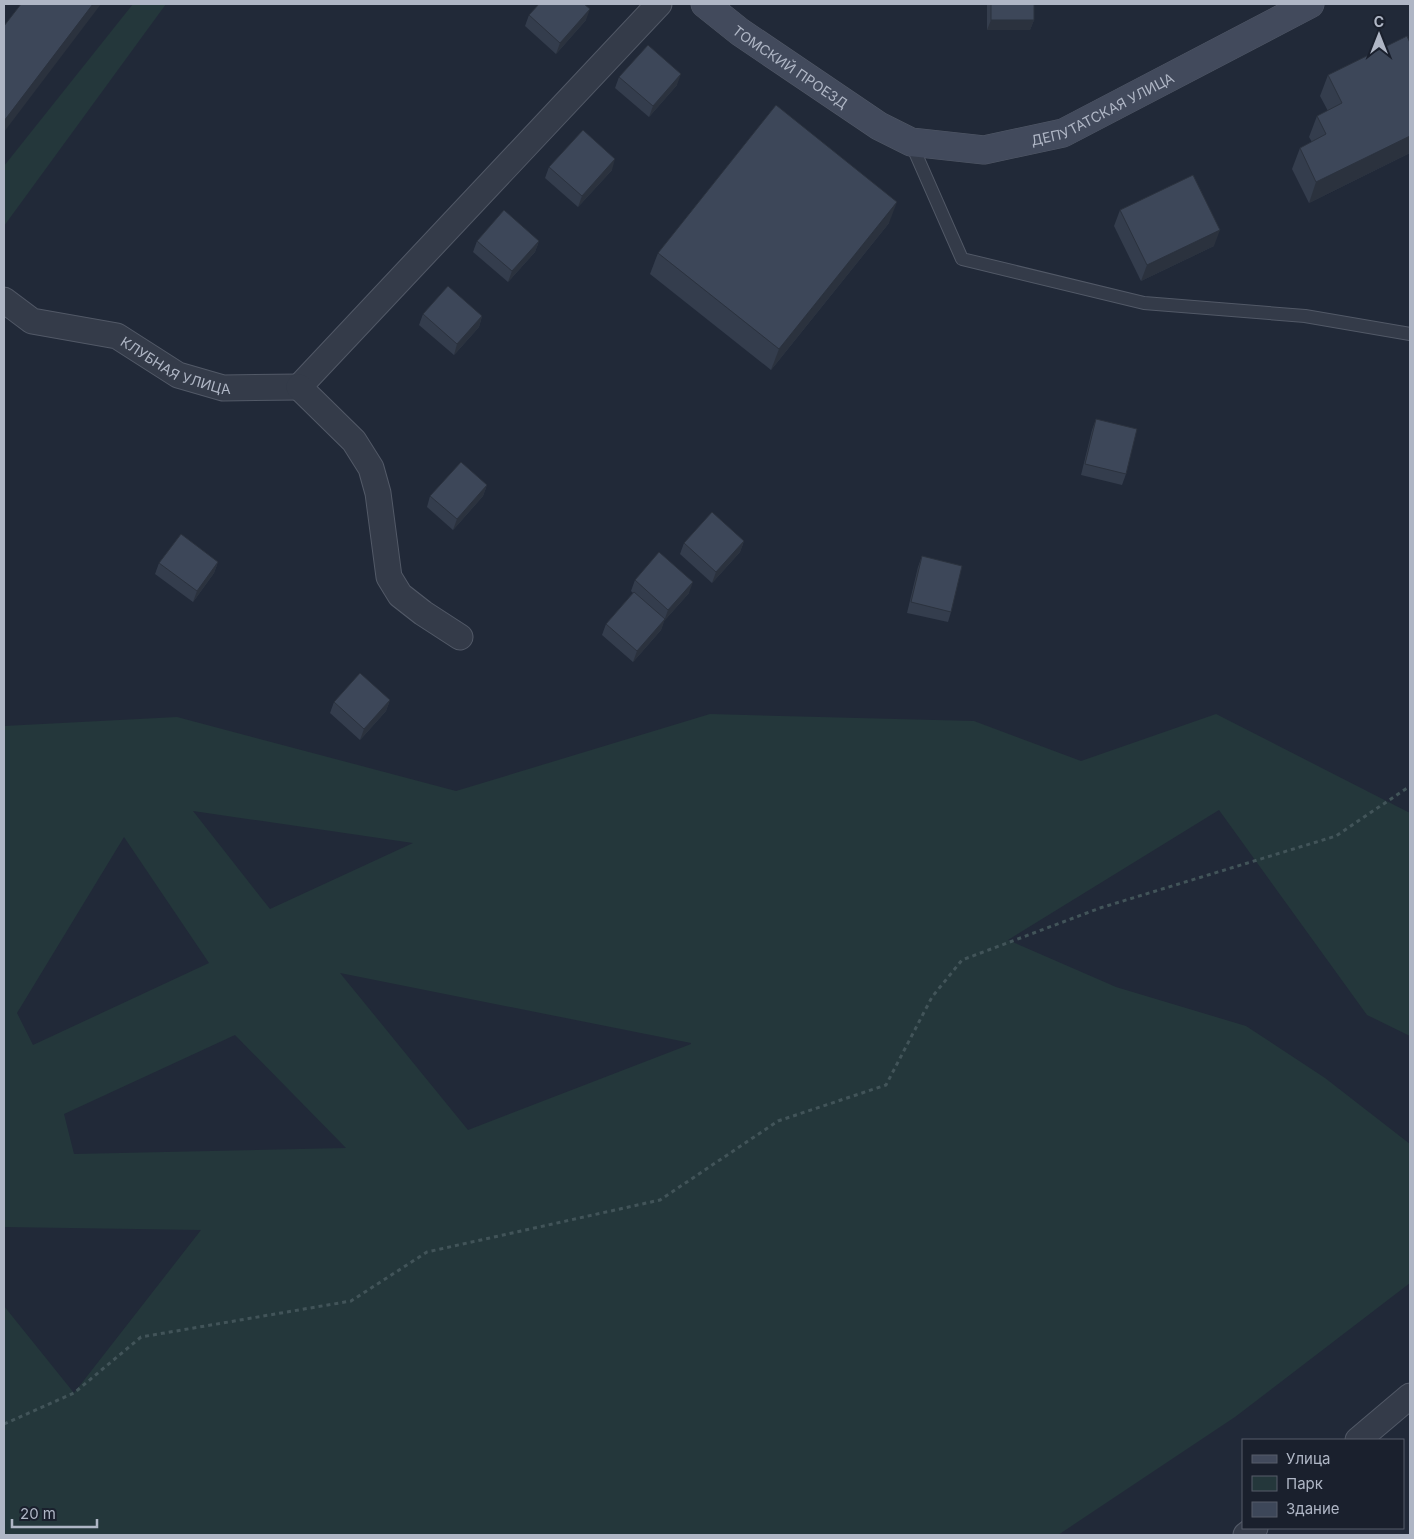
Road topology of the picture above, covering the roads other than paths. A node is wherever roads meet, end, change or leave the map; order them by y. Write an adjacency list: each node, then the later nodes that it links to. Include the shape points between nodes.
1 (659, 4): 8 (street)
2 (705, 4): 4 (street, ТОМСКИЙ ПРОЕЗД, via 740,32)
3 (1310, 4): 5 (street, ДЕПУТАТСКАЯ УЛИЦА, via 1062,132 984,150)
4 (879, 126): 5 (street, ДЕПУТАТСКАЯ УЛИЦА)
5 (911, 142): 7 (lane, via 962,259 1144,304 1305,316)
6 (4, 300): 8 (street, КЛУБНАЯ УЛИЦА, via 32,321 117,336 178,375 223,388)
7 (1410, 334)
8 (299, 388): 9 (street, via 354,441 371,468 378,493 389,577 400,595)
9 (460, 637)
10 (1410, 1396): 11 (street)
11 (1359, 1439)

